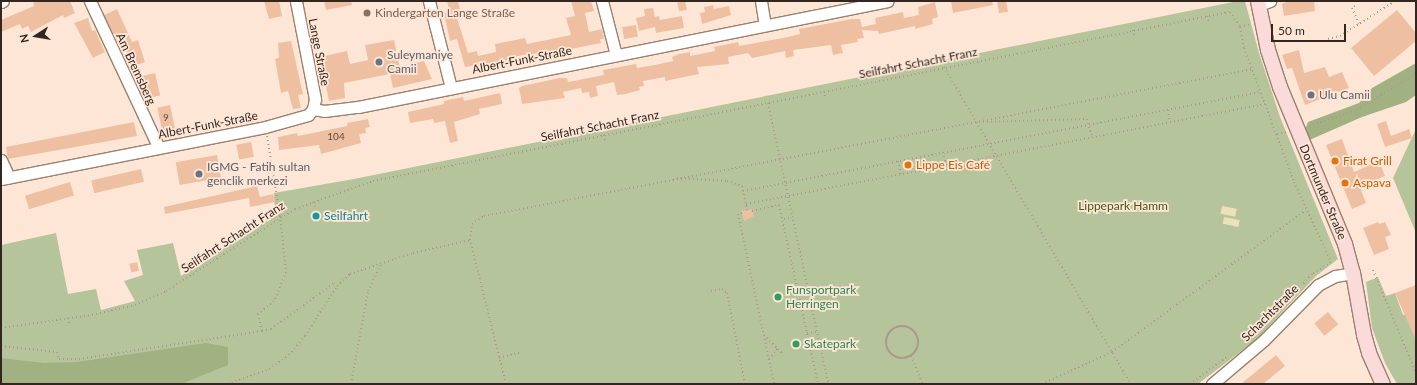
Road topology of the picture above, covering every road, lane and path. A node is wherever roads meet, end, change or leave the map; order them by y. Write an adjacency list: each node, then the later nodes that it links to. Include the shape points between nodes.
1 (90, 1): 38 (street, Am Bremsberg)
2 (296, 1): 27 (street, Lange Straße, via 315,98)
3 (429, 1): 21 (street)
4 (602, 1): 17 (street)
5 (761, 1): 13 (street)
6 (888, 1): 13 (street, Albert-Funk-Straße)
7 (1395, 1): 12 (path)
8 (1262, 2): 64 (main road, Dortmunder Straße, via 1280,87 1345,244)
9 (1355, 6): 12 (path, via 1352,8)
10 (1207, 16): 11 (path); 14 (path, Seilfahrt Schacht Franz); 19 (path, Seilfahrt Schacht Franz, via 1230,12 1240,27 1244,48)
11 (1208, 22)
12 (1359, 24): 16 (path)
13 (765, 25): 17 (street, Albert-Funk-Straße)
14 (1133, 30): 15 (path); 18 (path, Seilfahrt Schacht Franz)
15 (1135, 37)
16 (1328, 39)
17 (616, 55): 21 (street, Albert-Funk-Straße)
18 (944, 67): 22 (path, Seilfahrt Schacht Franz); 30 (path)
19 (1253, 69): 23 (path); 30 (path)
20 (1416, 73): 29 (path, via 1363,107)
21 (451, 88): 27 (street, Albert-Funk-Straße, via 358,107 324,111)
22 (824, 91): 24 (path); 25 (path, Seilfahrt Schacht Franz)
23 (1261, 92): 26 (path); 28 (path)
24 (825, 98)
25 (768, 103): 34 (path, Seilfahrt Schacht Franz); 41 (path)
26 (1265, 104): 31 (path); 55 (path)
27 (313, 109): 33 (street, Albert-Funk-Straße, via 298,120)
28 (1168, 109): 31 (path); 32 (path)
29 (1341, 116)
30 (976, 122): 32 (path, via 1088,119); 37 (path); 41 (path)
31 (1170, 122): 35 (path)
32 (1089, 124): 35 (path); 37 (path)
33 (265, 127): 38 (street, Albert-Funk-Straße); 58 (path)
34 (604, 135): 36 (path); 51 (path, Seilfahrt Schacht Franz, via 393,177)
35 (1092, 137): 40 (path)
36 (605, 142)
37 (989, 143): 39 (path); 40 (path)
38 (159, 148): 46 (street, Albert-Funk-Straße)
39 (943, 152): 43 (path); 44 (path)
40 (996, 155): 44 (path); 79 (path)
41 (780, 158): 47 (path); 48 (path)
42 (1, 160): 46 (street)
43 (898, 161): 45 (path); 48 (path)
44 (946, 165): 45 (path)
45 (901, 174): 50 (path)
46 (5, 178)
47 (674, 178): 49 (path, via 727,180 742,186); 61 (path, via 484,216 472,224)
48 (785, 182): 49 (path); 50 (path)
49 (743, 191): 52 (path)
50 (788, 195): 52 (path); 59 (path)
51 (313, 202): 53 (path); 58 (path, Seilfahrt Schacht Franz)
52 (746, 204): 54 (path)
53 (315, 208)
54 (747, 210)
55 (1306, 210): 65 (path, via 1331,262 1312,274); 79 (path)
56 (752, 211): 60 (path, via 779,205)
57 (742, 213): 74 (path, via 738,214)
58 (280, 216): 68 (path, Seilfahrt Schacht Franz, via 152,298 118,309); 71 (path, via 286,272 274,301 258,314)
59 (792, 217): 60 (path); 72 (path)
60 (784, 219): 73 (path)
61 (470, 240): 62 (path); 82 (path)
62 (381, 264): 66 (path, via 350,274); 86 (path, via 368,291)
63 (1373, 270): 84 (path)
64 (1353, 273): 96 (street, Schachtstraße, via 1335,276 1318,285 1264,340); 97 (main road, Dortmunder Straße, via 1364,335)
65 (1302, 285)
66 (337, 286): 71 (path, via 334,283 271,329); 85 (path, via 305,336 289,355 269,369)
67 (711, 291): 88 (path, via 722,289 727,294)
68 (68, 318): 69 (path); 70 (path, Seilfahrt Schacht Franz)
69 (69, 325)
70 (1, 328)
71 (262, 331): 75 (path, via 79,359 59,358 57,352)
72 (817, 332): 73 (path); 91 (path)
73 (807, 333): 90 (path)
74 (763, 334): 76 (path); 83 (path)
75 (1, 346)
76 (778, 348): 80 (path); 83 (path)
77 (1234, 351): 95 (path)
78 (521, 352): 82 (path)
79 (1112, 352): 93 (path); 94 (path)
80 (784, 355)
81 (911, 355): 81 (path, via 918,344 914,332 904,326 892,329 886,341 890,353 900,358); 92 (path)
82 (499, 358): 87 (path)
83 (769, 359): 89 (path)
84 (1416, 373)
85 (228, 384)
86 (351, 384)
87 (506, 384)
88 (745, 384)
89 (774, 384)
90 (818, 384)
91 (828, 384)
92 (923, 384)
93 (1042, 384)
94 (1131, 384)
95 (1190, 384)
96 (1212, 384)
97 (1383, 384)

